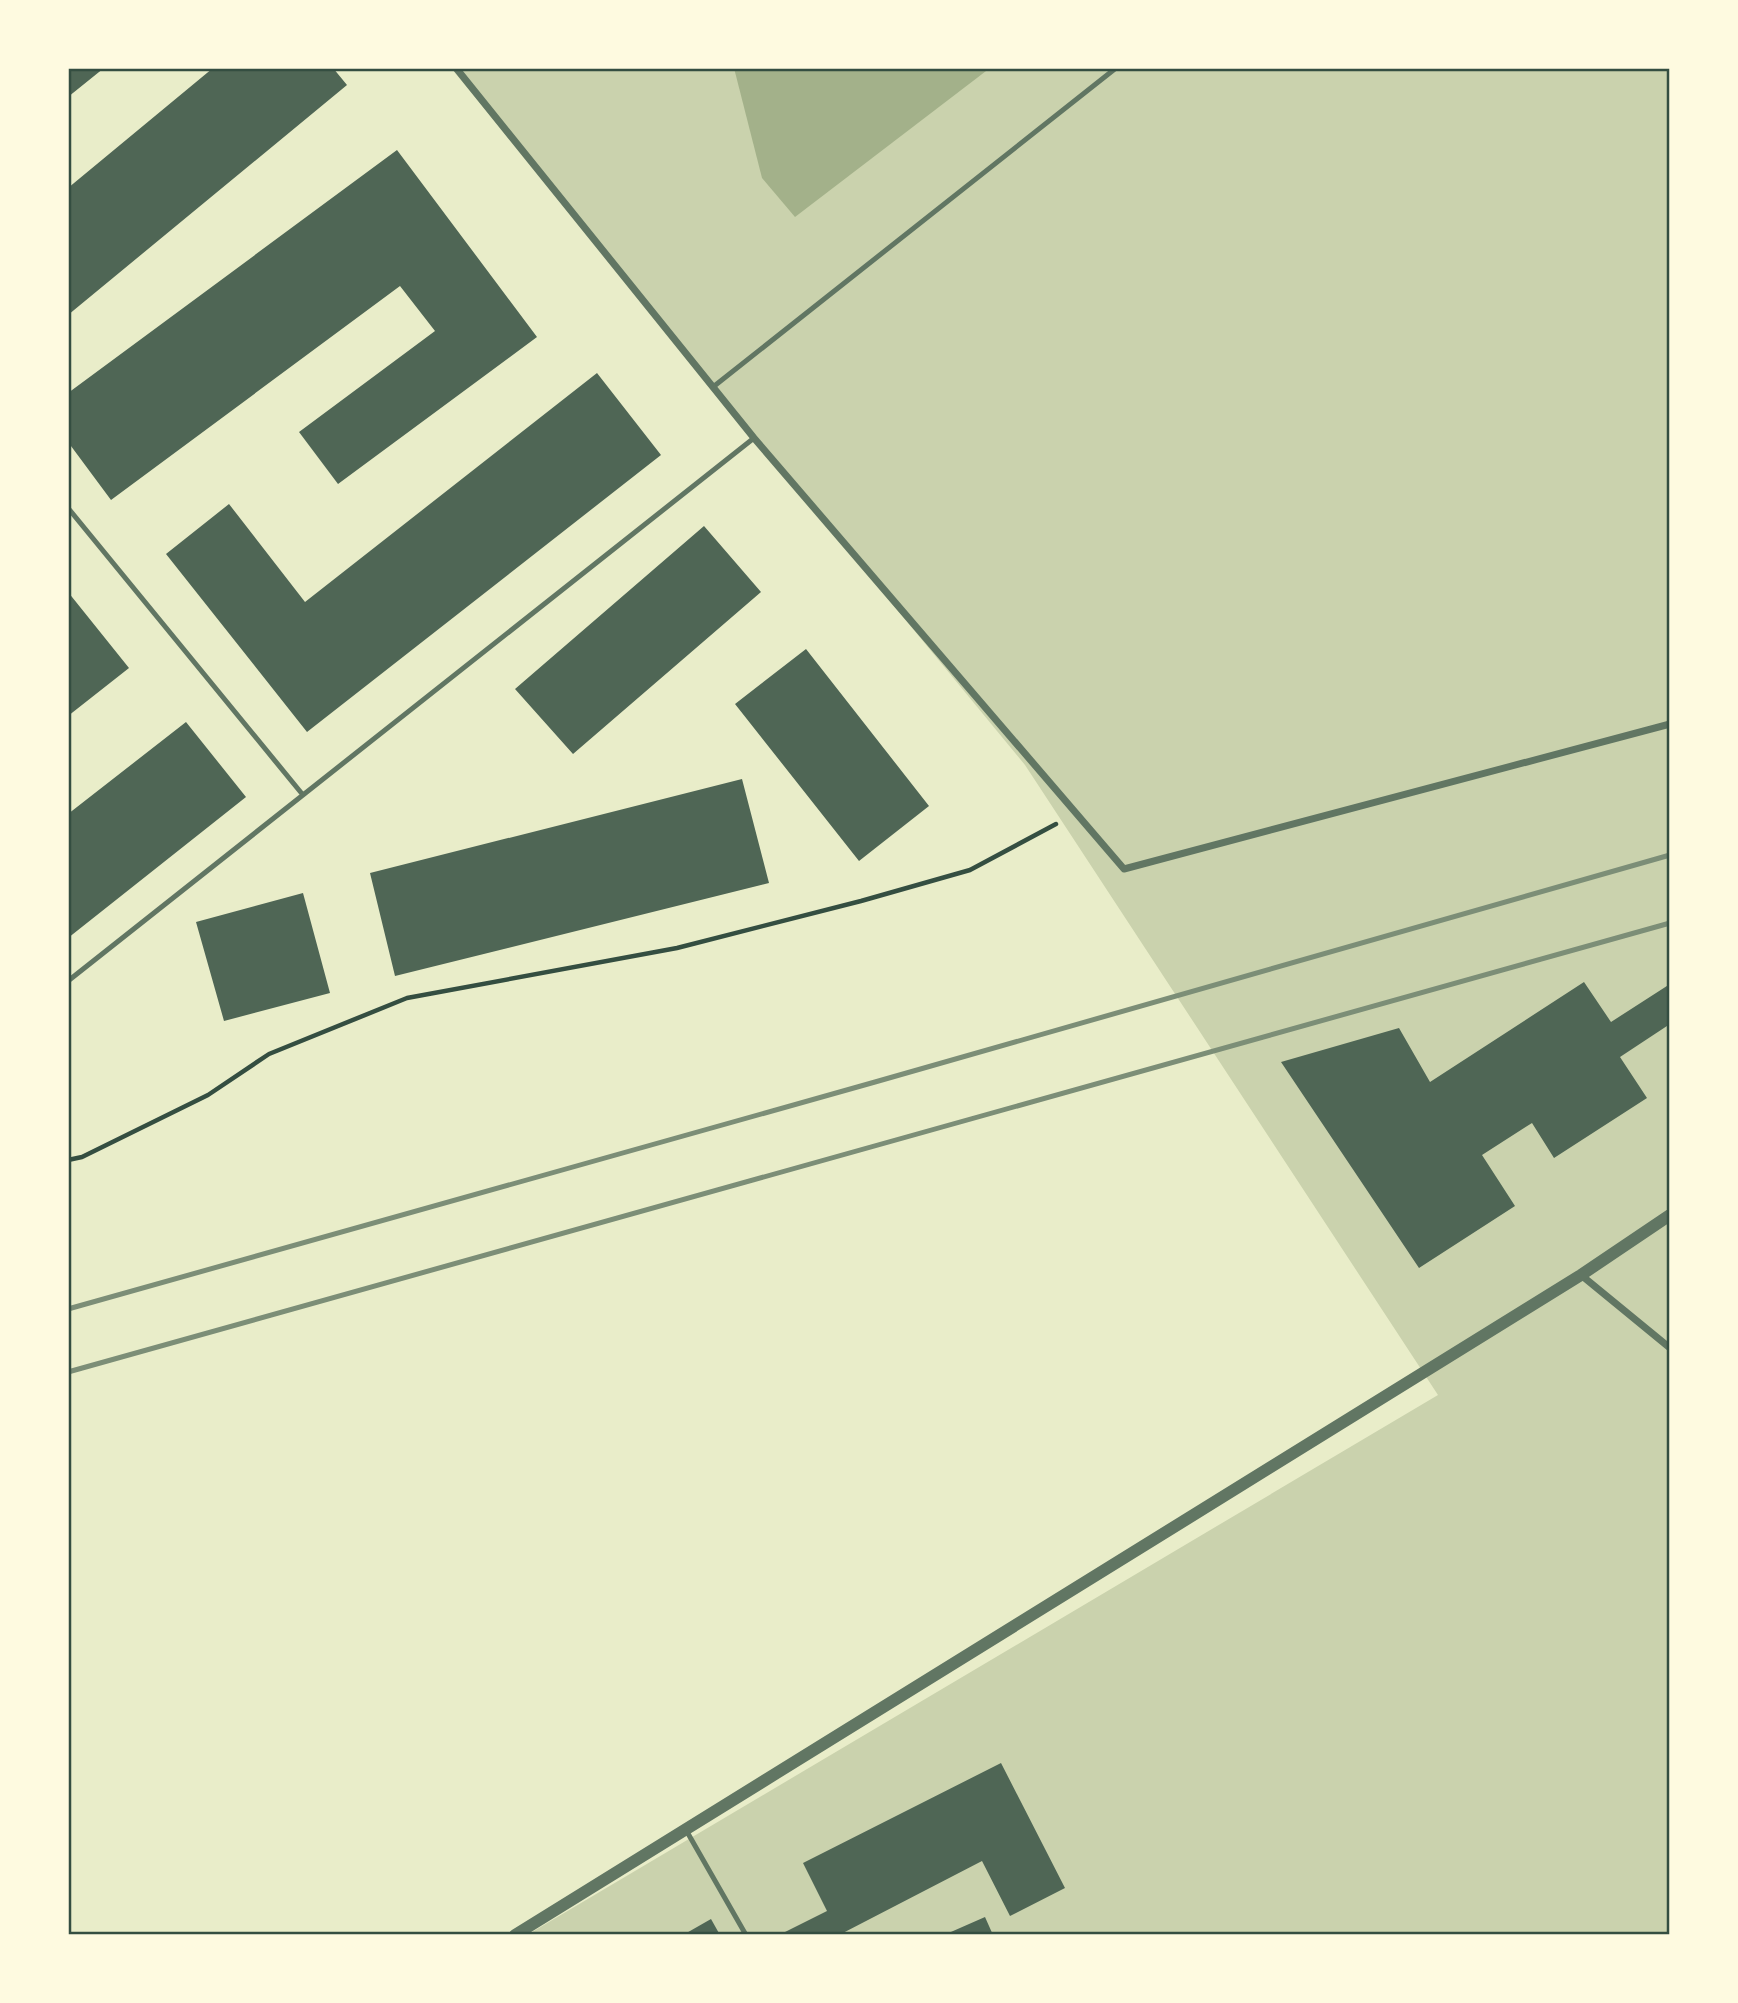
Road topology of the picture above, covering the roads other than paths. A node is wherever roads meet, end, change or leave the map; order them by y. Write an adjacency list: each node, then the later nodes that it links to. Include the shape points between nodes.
1 (456, 68): 3 (street)
2 (1116, 68): 3 (lane)
3 (713, 387): 4 (street)
4 (754, 438): 6 (street, via 1124,869); 7 (lane)
5 (68, 508): 7 (lane)
6 (1670, 724)
7 (303, 795): 8 (lane)
8 (68, 981)
9 (1670, 1215): 10 (street)
10 (1581, 1275): 11 (street); 12 (street)
11 (1670, 1348)
12 (686, 1830): 13 (street); 14 (lane)
13 (515, 1935)
14 (746, 1935)

